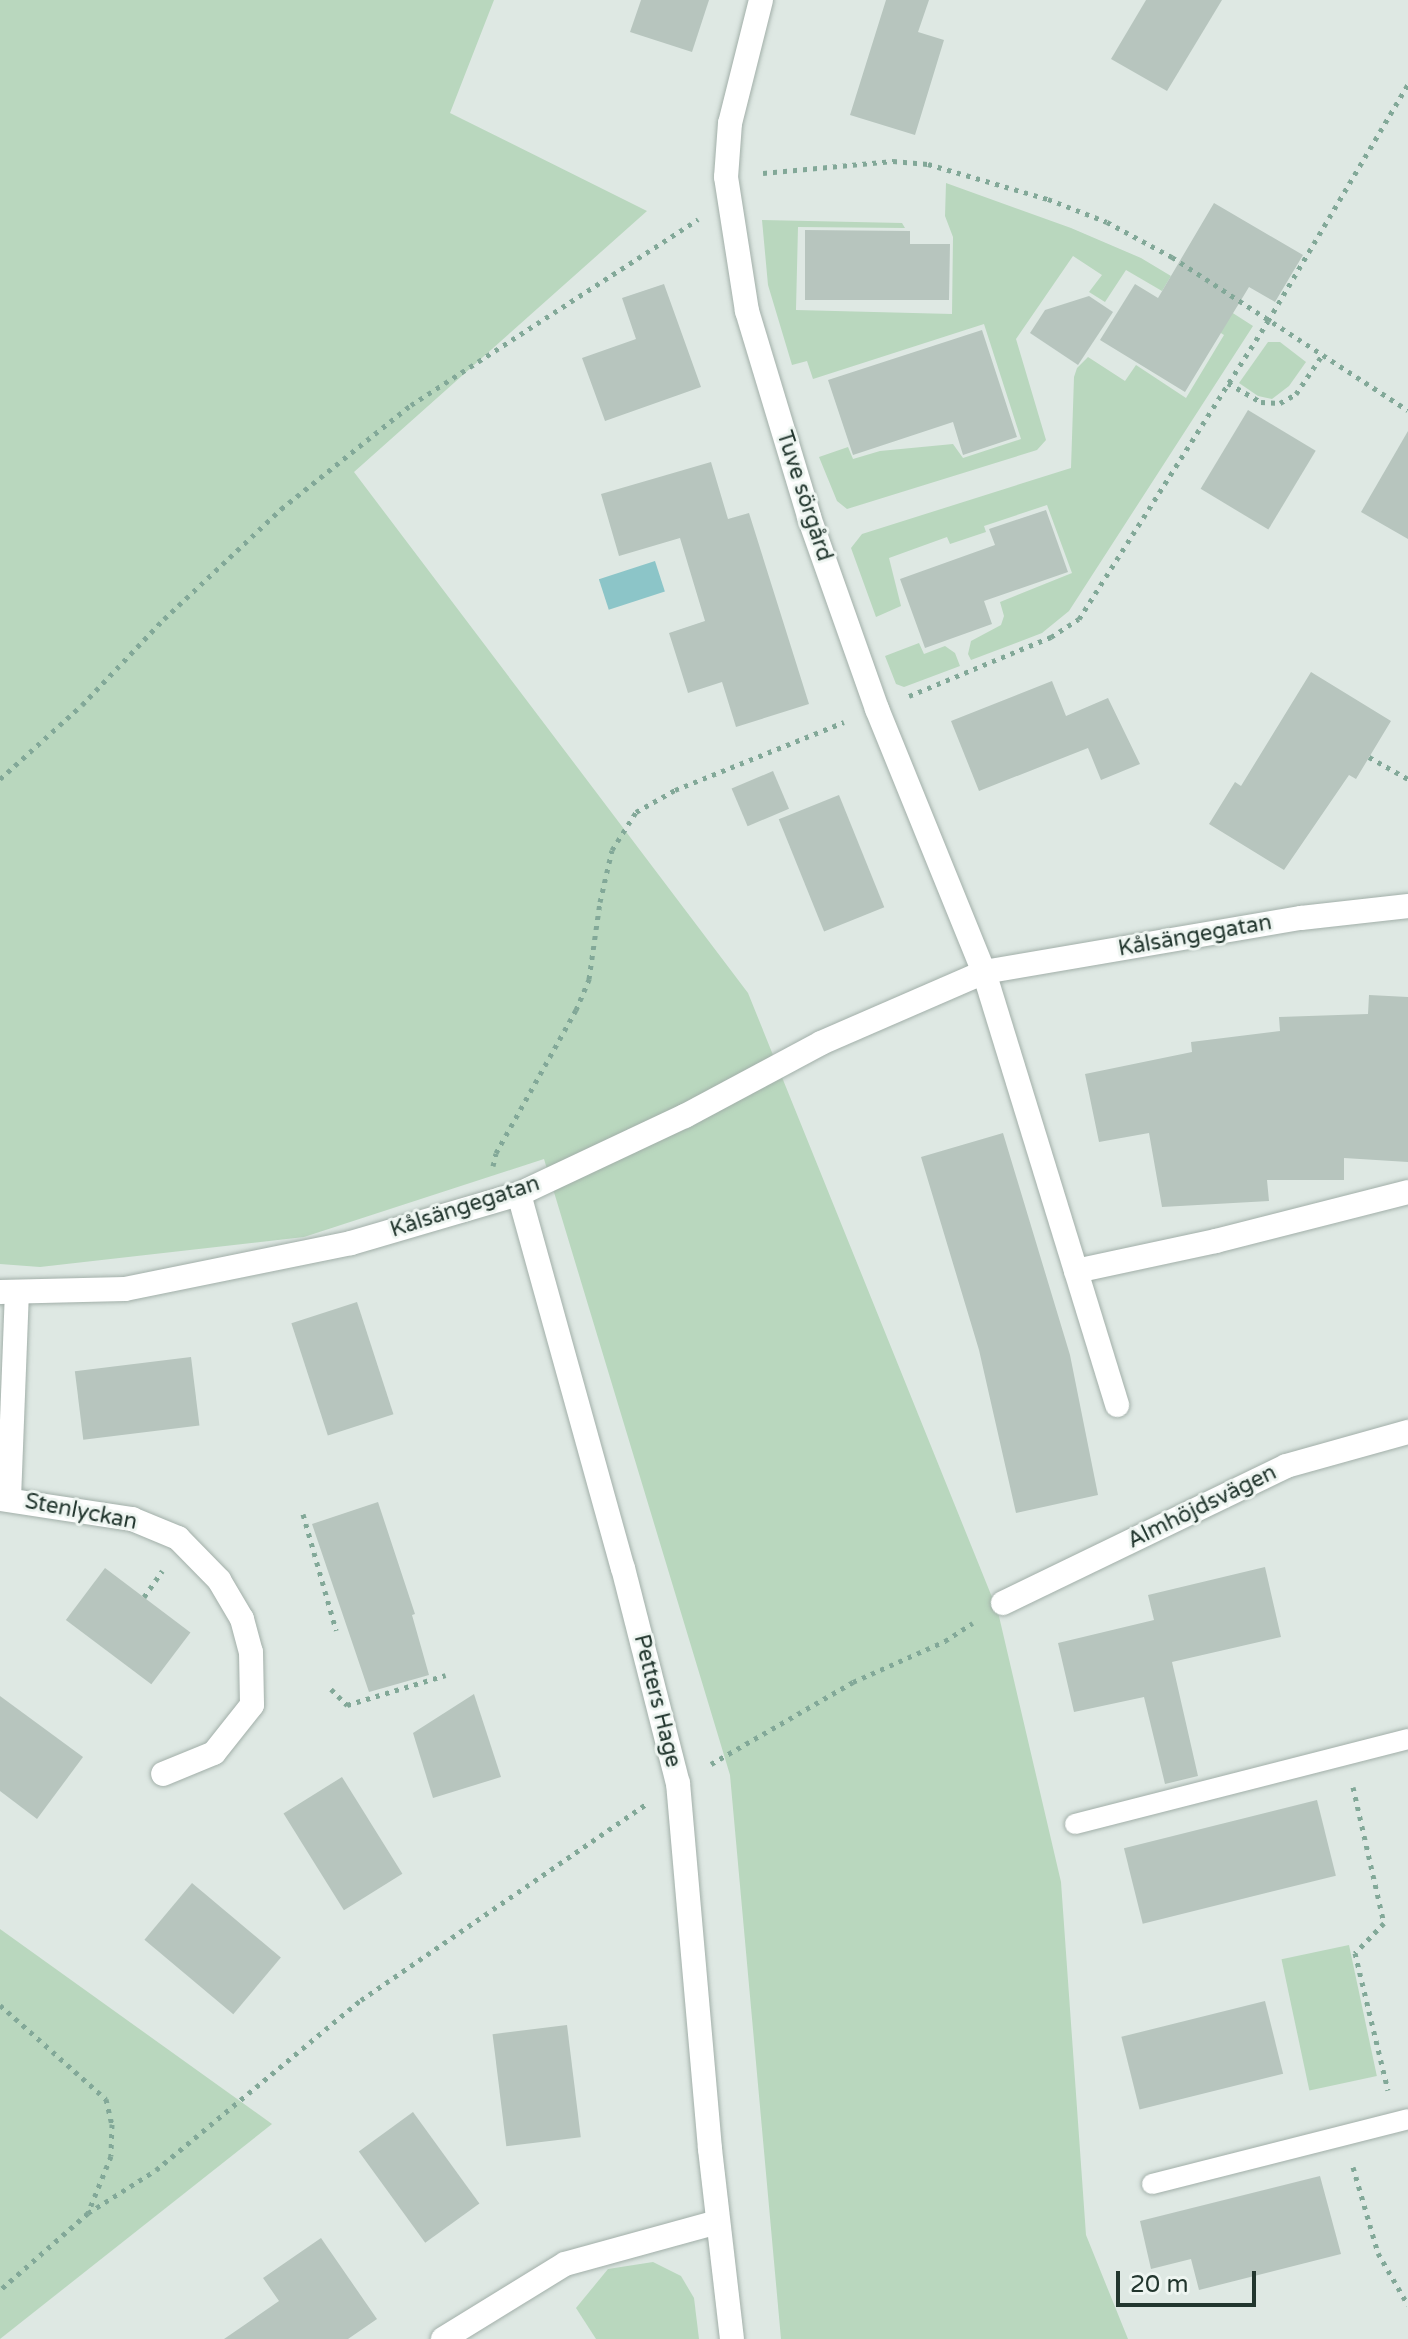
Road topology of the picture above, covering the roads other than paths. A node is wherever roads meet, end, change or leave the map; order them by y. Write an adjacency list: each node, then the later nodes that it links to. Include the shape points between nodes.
1 (761, 0): 3 (street, Tuve sörgård, via 730,123 726,177 751,323 809,517 877,709)
2 (1408, 906): 3 (street, Kålsängegatan, via 1301,918)
3 (984, 972): 5 (street, Kålsängegatan, via 821,1043 685,1116); 6 (street)
4 (1408, 1192): 6 (street)
5 (519, 1194): 7 (street, Kålsängegatan, via 351,1243 125,1289); 17 (street, Petters Hage, via 678,1783)
6 (1076, 1271): 8 (street)
7 (9, 1292): 10 (street, Stenlyckan)
8 (1117, 1405)
9 (1408, 1432): 11 (street, Almhöjdsvägen, via 1286,1466)
10 (5, 1499): 13 (street, Stenlyckan, via 132,1519 178,1538 219,1580 242,1619 251,1652 252,1705 214,1753)
11 (1003, 1603)
12 (1408, 1739): 14 (lane)
13 (163, 1774)
14 (1075, 1824)
15 (1402, 2121): 16 (lane)
16 (1152, 2184)
17 (717, 2222): 18 (street, via 565,2264); 19 (street, Petters Hage)
18 (443, 2339)
19 (732, 2339)

